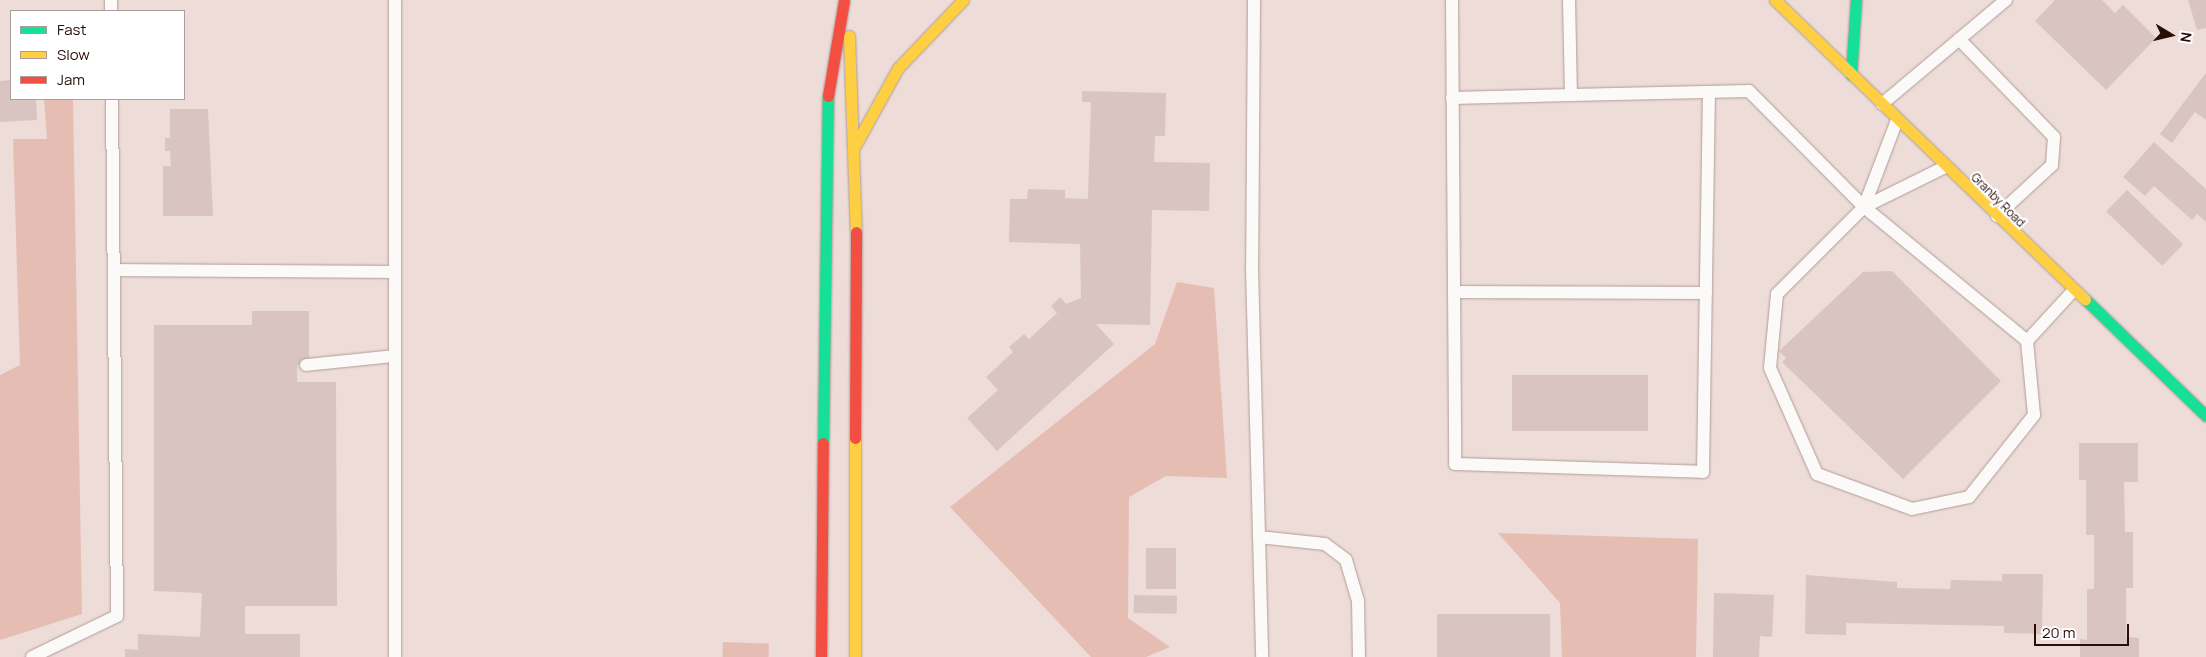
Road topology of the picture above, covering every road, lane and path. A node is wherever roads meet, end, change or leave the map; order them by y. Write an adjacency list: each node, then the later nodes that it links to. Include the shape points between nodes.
1 (395, 0): 23 (lane)
2 (845, 0): 18 (main road); 34 (main road, via 825,115)
3 (963, 0): 18 (main road, via 898,68)
4 (1254, 0): 31 (lane, via 1252,268)
5 (1452, 0): 14 (lane)
6 (1569, 0): 13 (lane)
7 (1775, 0): 11 (main road, Granby Road)
8 (1856, 0): 11 (main road)
9 (2006, 0): 10 (lane)
10 (1959, 40): 16 (lane); 21 (lane, via 2054,137 2052,165)
11 (1851, 75): 16 (main road, Granby Road)
12 (1709, 92): 13 (lane); 20 (lane, via 1749,91); 26 (lane)
13 (1571, 95): 14 (lane)
14 (1452, 98): 25 (lane)
15 (112, 100): 22 (lane)
16 (1882, 104): 17 (main road, Granby Road)
17 (1897, 120): 19 (main road, Granby Road); 20 (lane)
18 (856, 144): 35 (main road)
19 (1945, 167): 20 (lane); 21 (main road, Granby Road)
20 (1864, 207): 27 (lane); 27 (lane, via 1777,294 1770,368 1817,474 1912,509 1969,497 2034,415)
21 (1996, 217): 24 (main road, Granby Road)
22 (114, 270): 23 (lane); 32 (lane, via 117,616)
23 (396, 272): 28 (lane)
24 (2073, 291): 27 (lane); 30 (main road, Granby Road)
25 (1454, 292): 26 (lane); 26 (lane, via 1455,464 1703,472)
26 (1706, 292)
27 (2027, 341)
28 (396, 356): 29 (lane); 33 (lane)
29 (306, 365)
30 (2206, 416)
31 (1259, 537): 36 (lane); 37 (lane, via 1325,544 1346,560 1358,602)
32 (32, 657)
33 (395, 657)
34 (821, 657)
35 (855, 657)
36 (1262, 657)
37 (1359, 657)

